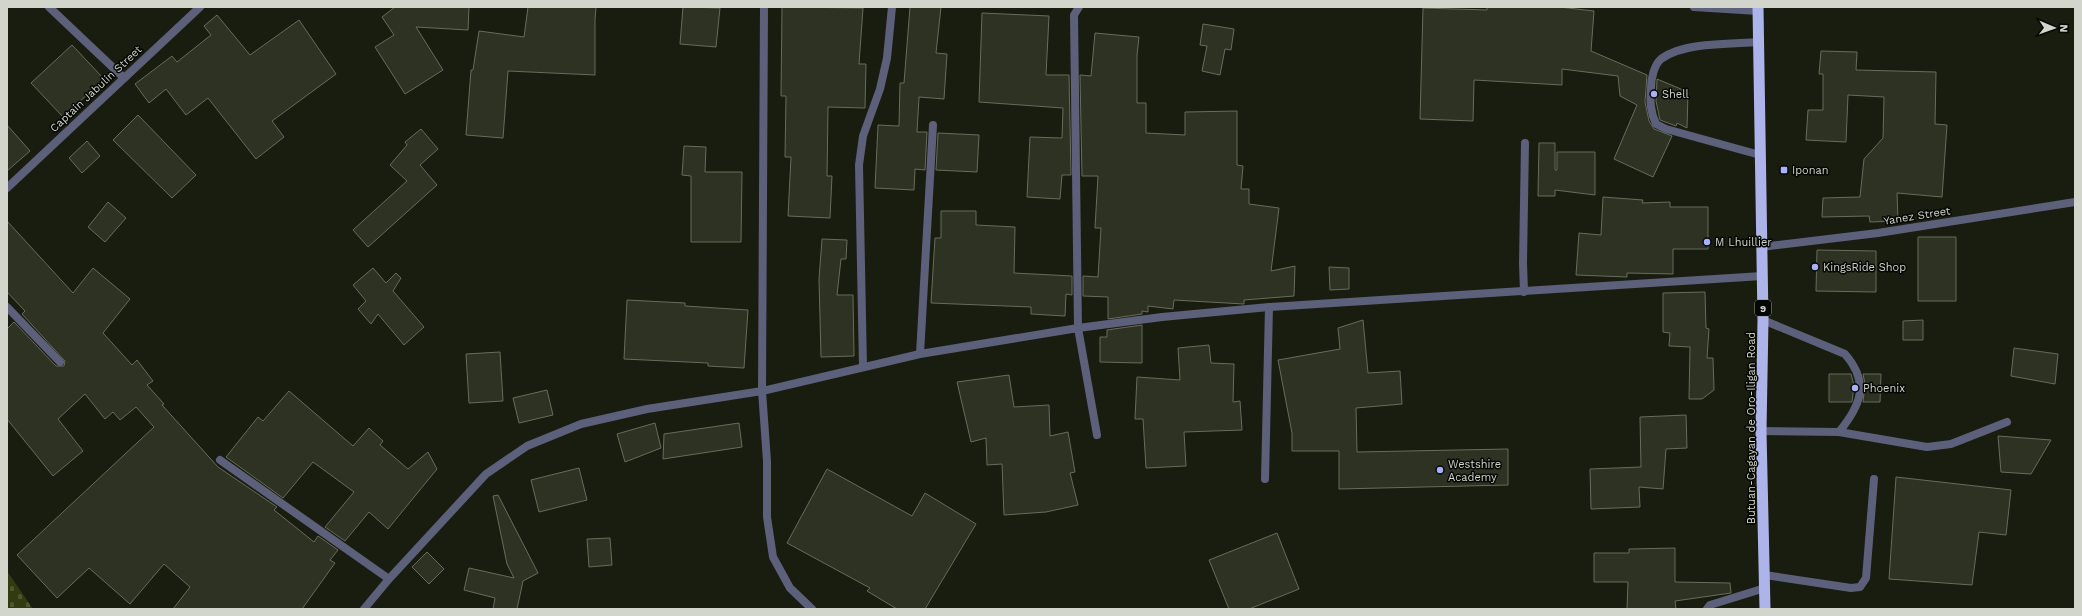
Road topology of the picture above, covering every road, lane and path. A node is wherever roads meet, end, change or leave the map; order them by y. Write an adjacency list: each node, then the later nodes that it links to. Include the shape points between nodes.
1 (49, 7): 9 (street)
2 (199, 7): 9 (street, Captain Jabulin Street)
3 (764, 7): 25 (street)
4 (892, 7): 24 (street, via 887,58 880,89 863,136 859,165)
5 (1079, 7): 21 (street, via 1074,15)
6 (1694, 7): 7 (street)
7 (1758, 9): 8 (highway, Butuan-Cagayan de Oro-Iligan Road / 9)
8 (1758, 42): 12 (highway, Butuan-Cagayan de Oro-Iligan Road / 9); 12 (street, via 1693,48 1674,52 1660,60 1651,80 1650,105 1656,124 1666,129)
9 (124, 78): 13 (street, Captain Jabulin Street)
10 (933, 125): 22 (street)
11 (1525, 143): 17 (street)
12 (1760, 155): 15 (highway, Butuan-Cagayan de Oro-Iligan Road / 9)
13 (7, 188)
14 (2075, 202): 15 (street, Yanez Street, via 1878,234)
15 (1761, 247): 16 (highway, Butuan-Cagayan de Oro-Iligan Road / 9)
16 (1762, 276): 17 (street); 20 (highway, Butuan-Cagayan de Oro-Iligan Road / 9)
17 (1524, 292): 19 (street)
18 (7, 307): 23 (street)
19 (1269, 307): 21 (street); 31 (street)
20 (1763, 320): 27 (highway, Butuan-Cagayan de Oro-Iligan Road / 9); 28 (street, via 1845,354 1851,361 1859,378 1860,398 1852,416)
21 (1078, 328): 22 (street); 29 (street)
22 (920, 354): 24 (street)
23 (60, 362)
24 (863, 367): 25 (street)
25 (762, 391): 34 (street, via 647,409 581,424 527,446 486,474); 37 (street, via 767,461 767,517 774,557 790,588)
26 (2007, 422): 28 (street, via 1951,444 1927,447)
27 (1761, 431): 28 (street); 33 (highway, Butuan-Cagayan de Oro-Iligan Road / 9)
28 (1839, 432)
29 (1097, 434)
30 (220, 460): 34 (street)
31 (1265, 479)
32 (1874, 479): 33 (street, via 1866,578 1860,587 1851,588)
33 (1765, 575): 35 (highway, Butuan-Cagayan de Oro-Iligan Road / 9)
34 (388, 579): 36 (street)
35 (1765, 588): 38 (street, via 1710,605); 39 (highway, Butuan-Cagayan de Oro-Iligan Road / 9)
36 (364, 609)
37 (812, 609)
38 (1707, 609)
39 (1765, 609)

